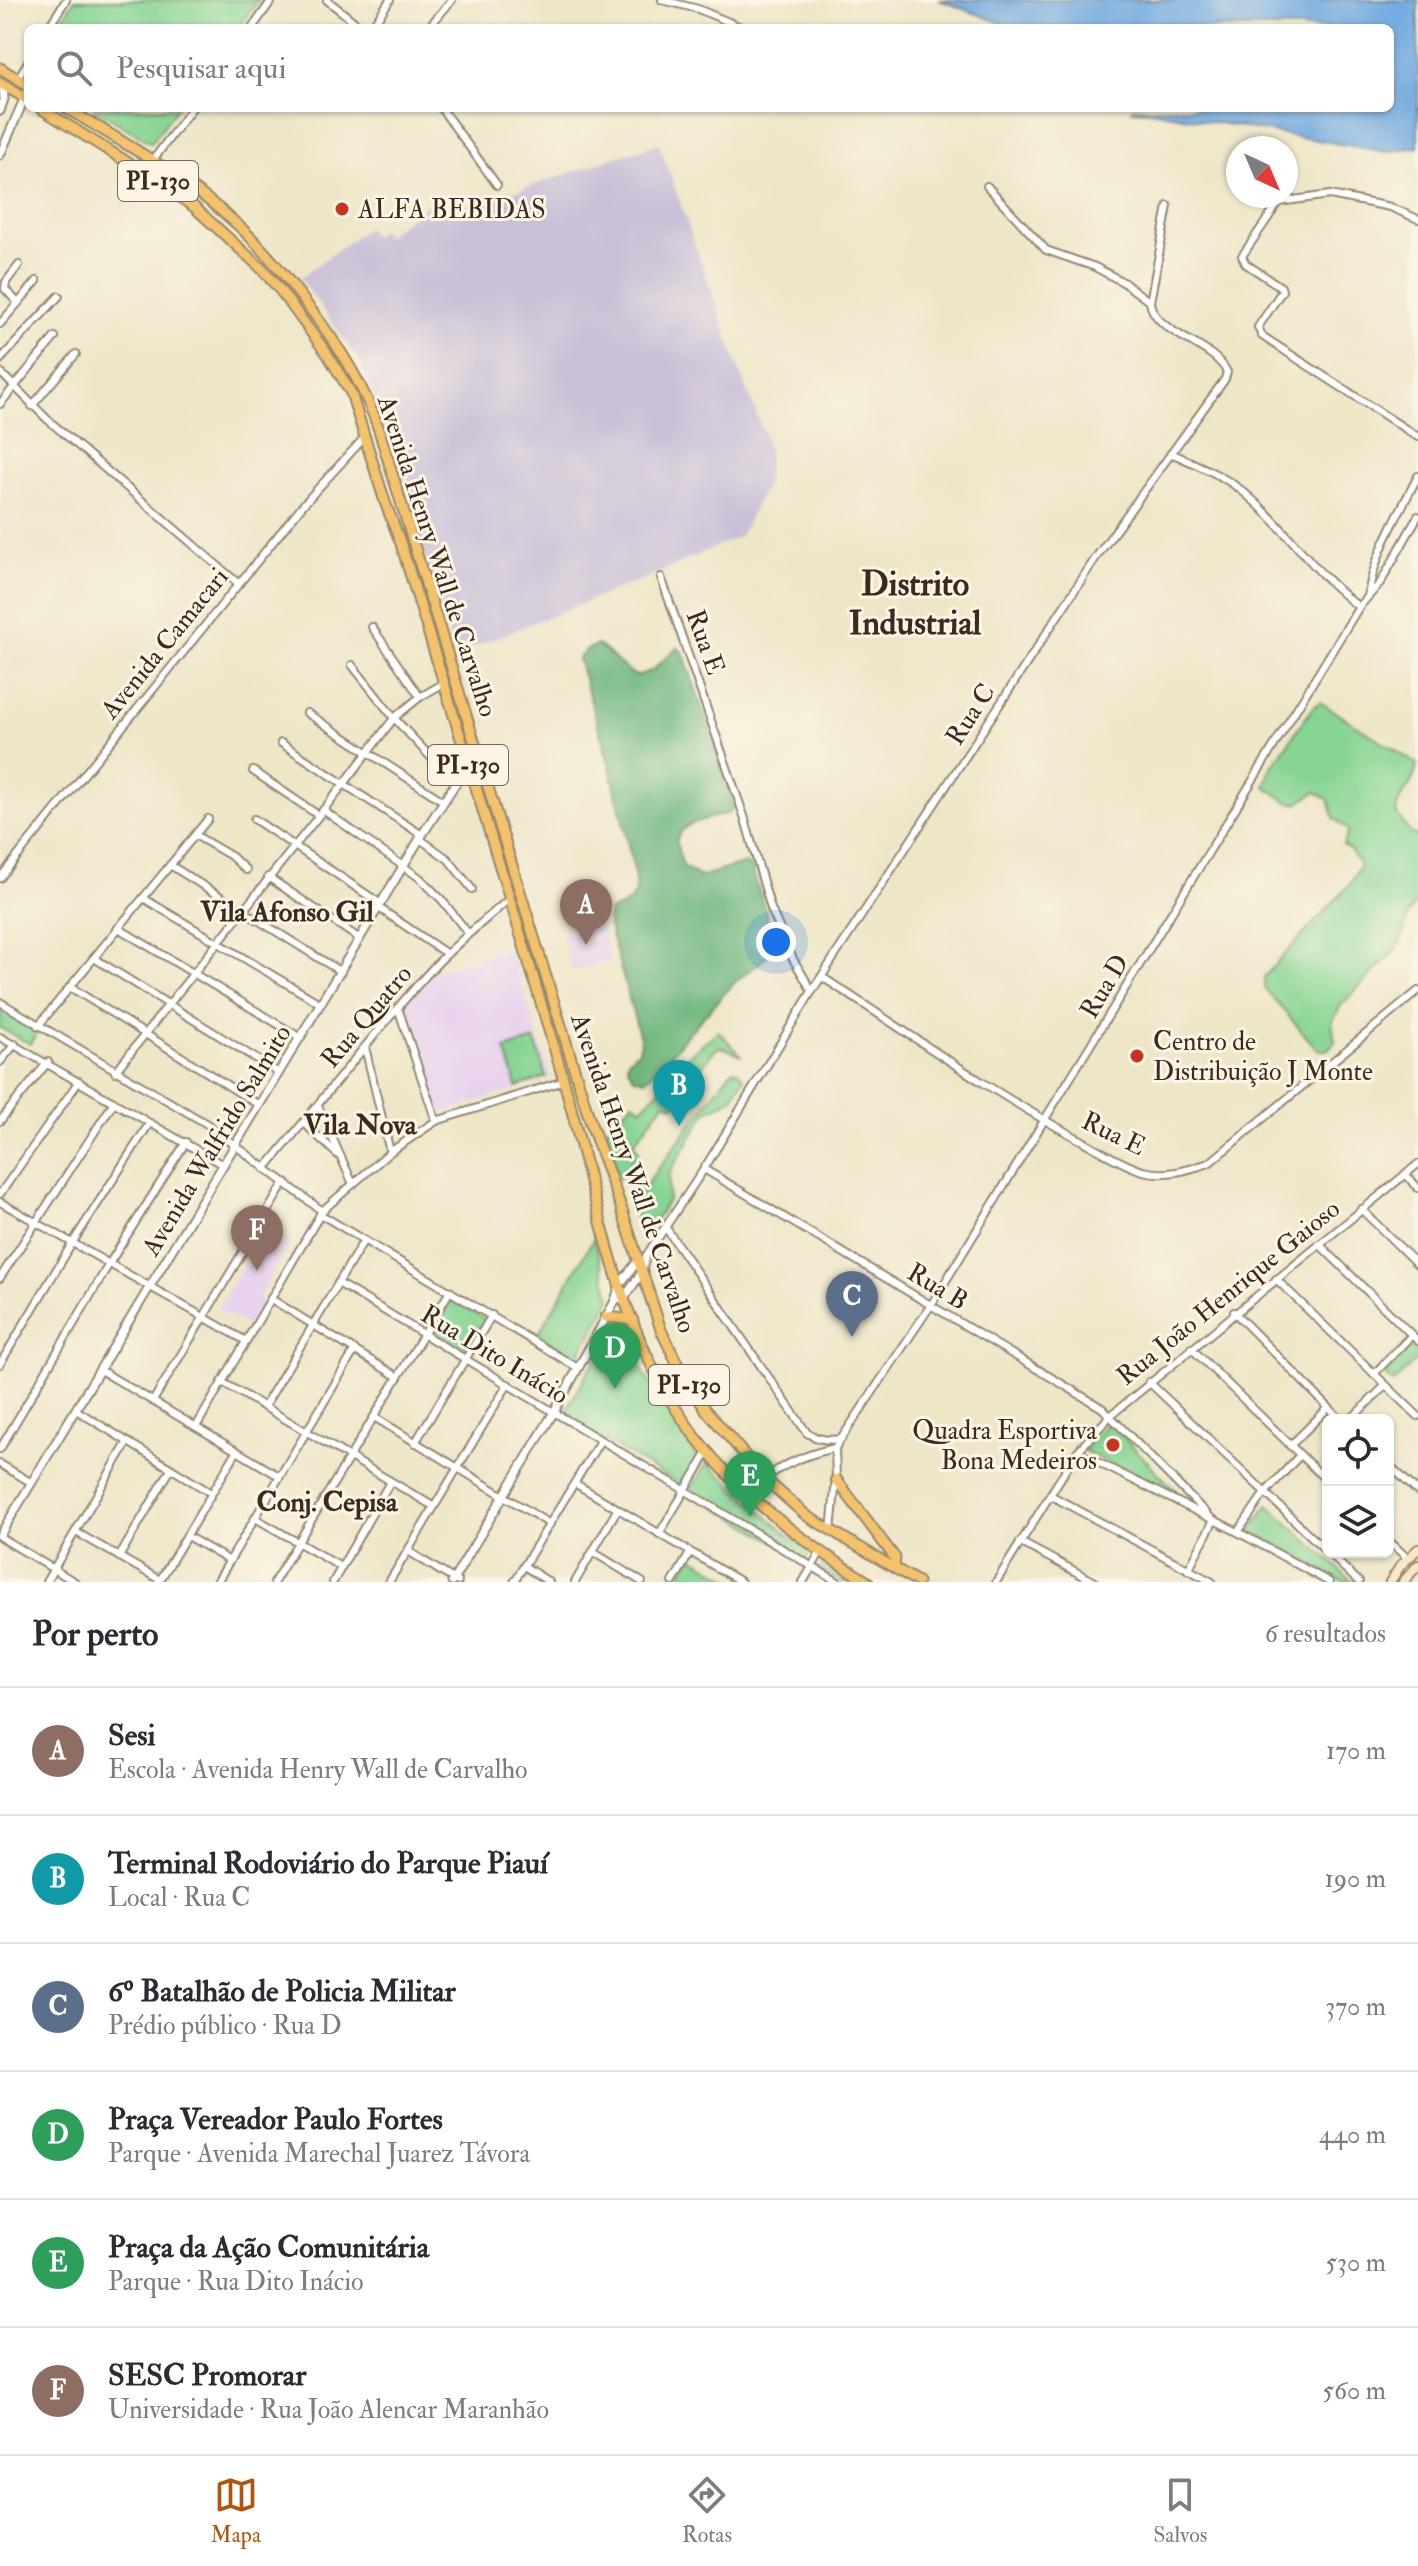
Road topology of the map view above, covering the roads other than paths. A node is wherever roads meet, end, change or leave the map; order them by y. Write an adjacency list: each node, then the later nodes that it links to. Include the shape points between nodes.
1 (66, 0): 7 (street)
2 (272, 0): 8 (street)
3 (327, 0): 9 (street)
4 (390, 0): 10 (street)
5 (452, 0): 11 (street)
6 (662, 0): 12 (street)
7 (51, 24)
8 (255, 24)
9 (357, 24)
10 (374, 24)
11 (431, 24)
12 (734, 24)
13 (0, 68): 15 (main road)
14 (24, 68): 15 (street)
15 (18, 78): 16 (street); 17 (main road)
16 (5, 86): 19 (street)
17 (24, 88)
18 (24, 100): 24 (street)
19 (0, 111)
20 (46, 112): 33 (main road, Avenida Henry Wall de Carvalho / PI-130, via 194,207)
21 (73, 112): 25 (main road, Avenida Henry Wall de Carvalho / PI-130)
22 (189, 112): 25 (street)
23 (444, 112): 26 (street)
24 (0, 155)
25 (153, 160): 32 (main road, Avenida Henry Wall de Carvalho / PI-130, via 222,212)
26 (497, 185)
27 (987, 186): 35 (street, via 1046,250 1095,267)
28 (1168, 206): 35 (street)
29 (1418, 219): 47 (street, via 1390,207 1330,195 1279,202 1242,256 1282,291 1258,327 1262,336)
30 (19, 265): 36 (street, via 5,289)
31 (37, 281): 36 (street)
32 (290, 282): 33 (main road); 45 (main road, Avenida Henry Wall de Carvalho / PI-130, via 348,362)
33 (280, 290): 46 (main road, Avenida Henry Wall de Carvalho / PI-130, via 347,386)
34 (59, 296): 40 (street)
35 (1150, 302): 48 (street, Rua C, via 1160,321 1227,372)
36 (18, 303): 37 (street)
37 (0, 324)
38 (55, 337): 42 (street)
39 (76, 354): 44 (street)
40 (0, 360)
41 (0, 372): 42 (street)
42 (14, 387): 43 (street); 44 (street)
43 (0, 404)
44 (32, 406): 54 (street)
45 (378, 427): 46 (main road, via 369,426); 50 (main road, Avenida Henry Wall de Carvalho / PI-130)
46 (363, 434): 51 (main road, Avenida Henry Wall de Carvalho / PI-130); 54 (street, Avenida Camacari)
47 (1418, 437)
48 (1171, 453): 56 (street, via 1243,491); 99 (street, Rua C, via 1097,556)
49 (1418, 476): 55 (street, via 1370,576)
50 (398, 492): 51 (main road); 61 (main road, Avenida Henry Wall de Carvalho / PI-130)
51 (383, 498): 59 (main road, Avenida Henry Wall de Carvalho / PI-130)
52 (1418, 516): 55 (street, Rua D)
53 (661, 577): 101 (street, Rua E, via 771,909)
54 (239, 584): 83 (street, Avenida Camacari)
55 (1368, 596): 56 (street, Rua D)
56 (1359, 607): 124 (street, Rua D)
57 (372, 627): 60 (street)
58 (352, 665): 64 (street)
59 (444, 683): 60 (street); 62 (main road, Avenida Henry Wall de Carvalho / PI-130)
60 (420, 697): 64 (street)
61 (461, 698): 62 (main road); 68 (main road, Avenida Henry Wall de Carvalho / PI-130)
62 (449, 700): 67 (main road, Avenida Henry Wall de Carvalho / PI-130)
63 (307, 713): 66 (street)
64 (394, 718): 66 (street); 70 (street)
65 (281, 743): 71 (street)
66 (368, 752): 71 (street); 72 (street)
67 (470, 769): 68 (main road); 70 (street, Avenida Walfrido Salmito); 86 (main road, Avenida Henry Wall de Carvalho / PI-130)
68 (483, 769): 89 (main road, Avenida Henry Wall de Carvalho / PI-130)
69 (253, 771): 73 (street)
70 (455, 783): 72 (street, Avenida Walfrido Salmito)
71 (344, 784): 73 (street); 77 (street)
72 (443, 801): 77 (street, Avenida Walfrido Salmito)
73 (320, 813): 78 (street); 80 (street)
74 (208, 819): 76 (street)
75 (254, 819): 78 (street)
76 (195, 835): 79 (street); 81 (street)
77 (421, 837): 80 (street, Avenida Walfrido Salmito); 84 (street)
78 (293, 846): 82 (street); 87 (street)
79 (170, 865): 85 (street); 88 (street)
80 (404, 867): 87 (street, Avenida Walfrido Salmito); 92 (street, via 434,890)
81 (246, 870)
82 (268, 877): 88 (street); 93 (street)
83 (0, 878)
84 (472, 889)
85 (143, 898): 90 (street); 94 (street)
86 (509, 899): 91 (main road, Avenida Henry Wall de Carvalho / PI-130); 92 (street, Rua Quatro)
87 (380, 906): 93 (street, Avenida Walfrido Salmito); 95 (street)
88 (243, 911): 94 (street); 97 (street)
89 (530, 924): 91 (main road); 140 (main road, Avenida Henry Wall de Carvalho / PI-130)
90 (118, 928): 96 (street); 98 (street)
91 (518, 928): 118 (main road, Avenida Henry Wall de Carvalho / PI-130)
92 (468, 933): 95 (street, Rua Quatro)
93 (360, 939): 97 (street, Avenida Walfrido Salmito)
94 (218, 941): 98 (street); 105 (street)
95 (447, 954): 106 (street, Rua Quatro)
96 (94, 958): 100 (street); 104 (street)
97 (341, 972): 105 (street, Avenida Walfrido Salmito)
98 (192, 973): 104 (street); 110 (street)
99 (822, 977): 101 (street, Rua C); 124 (street, Rua E)
100 (70, 987): 107 (street); 108 (street)
101 (812, 991): 135 (street, Rua C)
102 (1418, 991): 124 (street, Rua E, via 1209,1163 1178,1173 1144,1171)
103 (0, 1002): 107 (street)
104 (167, 1004): 108 (street); 116 (street)
105 (321, 1004): 110 (street, Avenida Walfrido Salmito)
106 (398, 1008): 112 (street, Rua Quatro); 123 (street)
107 (38, 1026): 115 (street)
108 (144, 1033): 115 (street); 120 (street)
109 (0, 1037): 111 (street)
110 (301, 1038): 116 (street, Avenida Walfrido Salmito)
111 (15, 1044): 113 (street); 114 (street)
112 (365, 1047): 121 (street, Rua Quatro); 129 (street)
113 (0, 1062)
114 (48, 1062): 117 (street); 122 (street)
115 (115, 1072): 128 (street)
116 (279, 1073): 120 (street, Avenida Walfrido Salmito)
117 (79, 1081): 119 (street); 141 (street)
118 (564, 1081): 123 (street); 133 (main road, Avenida Henry Wall de Carvalho / PI-130)
119 (114, 1102): 126 (street); 145 (street)
120 (259, 1105): 128 (street, Avenida Walfrido Salmito)
121 (318, 1106): 125 (street, Rua Quatro); 130 (street)
122 (0, 1121)
123 (436, 1121): 129 (street)
124 (1045, 1121): 162 (street, Rua D)
125 (304, 1123): 130 (street); 134 (street, Rua Quatro)
126 (149, 1124): 127 (street); 148 (street)
127 (186, 1142): 132 (street); 151 (street)
128 (236, 1144): 132 (street, Avenida Walfrido Salmito); 134 (street)
129 (390, 1152): 138 (street)
130 (340, 1158): 138 (street)
131 (1418, 1164): 136 (street, Rua João Henrique Gaioso)
132 (223, 1165): 158 (street, Avenida Walfrido Salmito)
133 (586, 1165): 140 (main road, via 599,1191); 157 (main road, Avenida Henry Wall de Carvalho / PI-130)
134 (265, 1169): 137 (street)
135 (704, 1169): 146 (street, Rua C); 162 (street, Rua B)
136 (1405, 1174): 139 (street); 143 (street, Rua João Henrique Gaioso)
137 (285, 1182): 144 (street); 165 (street)
138 (353, 1184): 144 (street)
139 (1418, 1188)
140 (615, 1192): 150 (main road, Avenida Henry Wall de Carvalho / PI-130)
141 (0, 1194)
142 (0, 1202): 145 (street)
143 (1361, 1209): 149 (street, Rua João Henrique Gaioso); 152 (street)
144 (321, 1213): 147 (street); 160 (street)
145 (35, 1223): 148 (street); 154 (street)
146 (666, 1228): 150 (street, Rua C); 197 (street, via 807,1433)
147 (364, 1240): 156 (street); 159 (street)
148 (73, 1242): 151 (street); 176 (street)
149 (1319, 1244): 155 (street, Rua João Henrique Gaioso); 170 (street)
150 (642, 1258): 153 (main road, Avenida Henry Wall de Carvalho / PI-130); 157 (street)
151 (109, 1264): 158 (street); 203 (street)
152 (1418, 1265)
153 (642, 1272): 161 (street); 216 (main road, Avenida Henry Wall de Carvalho / PI-130, via 680,1369 706,1410)
154 (0, 1278)
155 (1276, 1279): 163 (street, Rua João Henrique Gaioso); 179 (street)
156 (338, 1283): 168 (street); 169 (street, Rua Dito Inácio)
157 (620, 1284): 161 (main road, Avenida Henry Wall de Carvalho / PI-130)
158 (151, 1287): 165 (street); 178 (street, Avenida Walfrido Salmito)
159 (450, 1291): 164 (street); 169 (street)
160 (271, 1299): 168 (street); 171 (street)
161 (620, 1299): 166 (street); 167 (main road, Avenida Henry Wall de Carvalho / PI-130)
162 (931, 1305): 192 (street, Rua B); 197 (street, Rua D)
163 (1234, 1312): 173 (street, Rua João Henrique Gaioso); 187 (street)
164 (492, 1315): 175 (street); 177 (street)
165 (205, 1317): 171 (street); 185 (street)
166 (606, 1317): 167 (main road); 177 (street)
167 (633, 1320): 205 (main road, Avenida Henry Wall de Carvalho / PI-130, via 665,1391)
168 (313, 1325): 174 (street); 186 (street)
169 (423, 1335): 175 (street, Rua Dito Inácio); 180 (street)
170 (1412, 1335): 172 (street); 179 (street)
171 (246, 1341): 181 (street)
172 (1418, 1341)
173 (1191, 1348): 182 (street, Rua João Henrique Gaioso); 201 (street)
174 (355, 1350): 180 (street); 196 (street)
175 (465, 1358): 183 (street, Rua Dito Inácio); 200 (street)
176 (0, 1364)
177 (578, 1368): 189 (street)
178 (100, 1370): 185 (street); 188 (street, Avenida Walfrido Salmito)
179 (1374, 1374): 184 (street)
180 (398, 1377): 194 (street)
181 (222, 1382): 186 (street); 195 (street)
182 (1149, 1382): 192 (street, Rua João Henrique Gaioso); 223 (street)
183 (508, 1384): 189 (street, Rua Dito Inácio); 210 (street)
184 (1386, 1385): 191 (street); 193 (street)
185 (153, 1401): 195 (street)
186 (264, 1407): 196 (street)
187 (1328, 1408): 190 (street); 201 (street)
188 (76, 1410): 199 (street); 218 (street, Avenida Walfrido Salmito)
189 (554, 1412): 198 (street, Rua Dito Inácio); 224 (street)
190 (1334, 1414)
191 (1356, 1414)
192 (1110, 1416): 206 (street, Rua João Henrique Gaioso); 230 (street, Rua B)
193 (1418, 1416)
194 (374, 1417): 200 (street); 208 (street)
195 (196, 1427): 204 (street)
196 (306, 1433): 208 (street); 213 (street)
197 (841, 1439): 202 (street, Rua D)
198 (600, 1441): 219 (street); 220 (street, Rua Dito Inácio)
199 (127, 1443): 211 (street); 233 (street)
200 (415, 1443): 210 (street)
201 (1290, 1446): 207 (street)
202 (835, 1448): 215 (street); 216 (street, via 792,1463)
203 (0, 1449)
204 (237, 1451): 213 (street); 222 (street)
205 (708, 1452): 220 (street); 225 (main road, Avenida Henry Wall de Carvalho / PI-130)
206 (1077, 1452): 226 (street, Rua João Henrique Gaioso); 230 (street)
207 (1300, 1455): 214 (street); 223 (street)
208 (349, 1458): 217 (street); 239 (street)
209 (0, 1464): 218 (street)
210 (457, 1467): 224 (street); 227 (street)
211 (171, 1469): 222 (street); 246 (street)
212 (1394, 1470): 221 (street)
213 (279, 1476): 229 (street)
214 (1322, 1476)
215 (836, 1479): 232 (street); 253 (main road, via 895,1558)
216 (766, 1480): 225 (street); 232 (main road, Avenida Henry Wall de Carvalho / PI-130)
217 (390, 1482): 227 (street); 251 (street)
218 (32, 1483): 236 (street, Avenida Walfrido Salmito)
219 (576, 1484): 228 (street); 231 (street)
220 (685, 1491): 235 (street); 252 (street, Rua Dito Inácio)
221 (1418, 1492)
222 (211, 1493): 237 (street)
223 (1264, 1494): 234 (street); 278 (street)
224 (505, 1495): 231 (street); 257 (street)
225 (751, 1495): 245 (main road, Avenida Henry Wall de Carvalho / PI-130)
226 (1050, 1495): 238 (street, Rua João Henrique Gaioso); 255 (street)
227 (433, 1506): 242 (street)
228 (617, 1510): 235 (street); 243 (street)
229 (255, 1518): 239 (street); 248 (street)
230 (1212, 1519): 234 (street); 255 (street)
231 (550, 1524): 250 (street)
232 (831, 1531): 253 (main road, Avenida Henry Wall de Carvalho / PI-130)
233 (76, 1532): 246 (street); 254 (street)
234 (1238, 1532): 277 (street)
235 (659, 1534): 244 (street)
236 (0, 1536): 254 (street)
237 (187, 1536): 248 (street); 256 (street)
238 (1020, 1542): 274 (street, Rua João Henrique Gaioso); 275 (street)
239 (298, 1543): 251 (street); 261 (street)
240 (1394, 1546): 247 (street)
241 (1418, 1549): 247 (main road)
242 (408, 1551): 257 (street); 263 (street)
243 (593, 1552): 266 (street); 267 (street)
244 (690, 1553): 268 (street); 269 (street)
245 (820, 1553): 252 (street); 272 (main road, Avenida Henry Wall de Carvalho / PI-130)
246 (119, 1557): 256 (street)
247 (1407, 1558): 279 (main road)
248 (230, 1561): 260 (street)
249 (1418, 1565): 280 (main road)
250 (524, 1566): 264 (street); 265 (street)
251 (341, 1567): 262 (street)
252 (812, 1567): 270 (street); 271 (street, Rua Dito Inácio)
253 (894, 1568): 273 (main road, Avenida Henry Wall de Carvalho / PI-130)
254 (53, 1569): 258 (street); 259 (street)
255 (1188, 1570): 276 (street)
256 (159, 1581)
257 (454, 1581)
258 (46, 1582)
259 (75, 1582)
260 (217, 1582)
261 (274, 1582)
262 (333, 1582)
263 (389, 1582)
264 (514, 1582)
265 (549, 1582)
266 (575, 1582)
267 (642, 1582)
268 (673, 1582)
269 (741, 1582)
270 (803, 1582)
271 (838, 1582)
272 (868, 1582)
273 (918, 1582)
274 (996, 1582)
275 (1095, 1582)
276 (1212, 1582)
277 (1329, 1582)
278 (1359, 1582)
279 (1390, 1582)
280 (1403, 1582)

